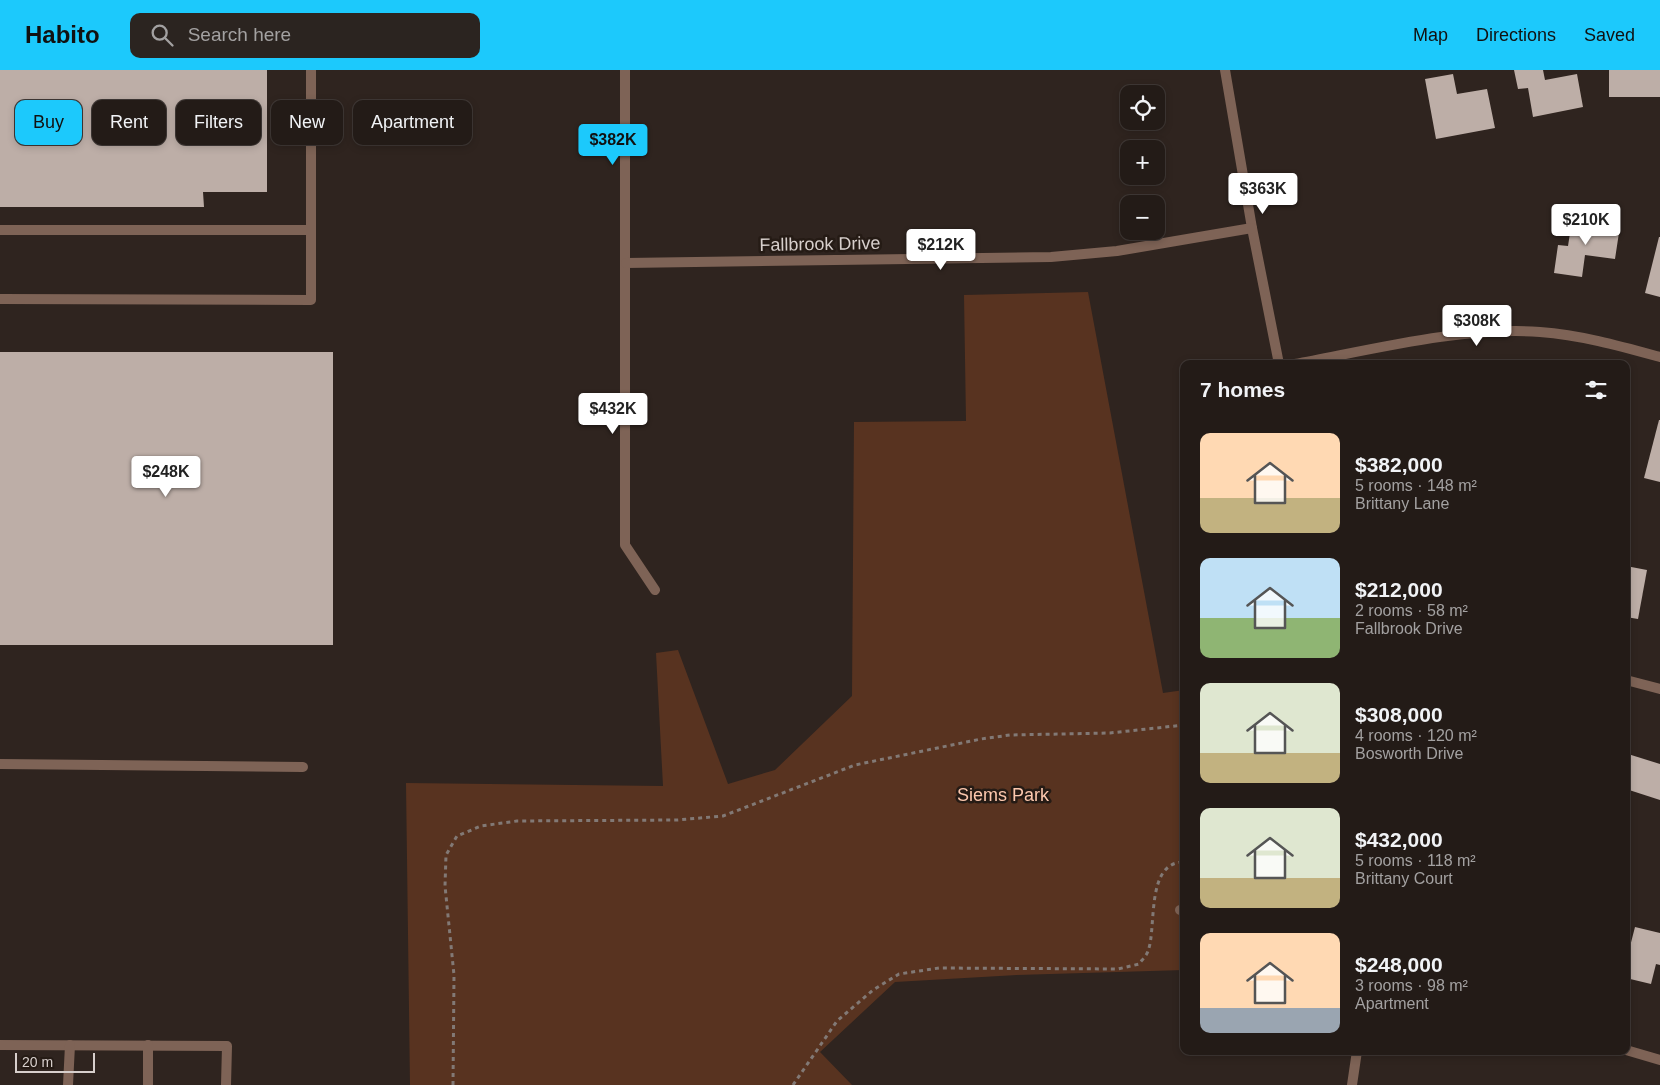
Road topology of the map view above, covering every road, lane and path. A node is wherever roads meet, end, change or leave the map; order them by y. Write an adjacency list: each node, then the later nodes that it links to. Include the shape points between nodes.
1 (311, 70): 6 (street)
2 (625, 70): 7 (street)
3 (1225, 70): 4 (street)
4 (1252, 228): 7 (street, Fallbrook Drive, via 1117,251 1051,257); 10 (street)
5 (0, 230): 6 (street)
6 (311, 230): 8 (street, via 311,300)
7 (626, 262): 12 (street, via 625,545)
8 (0, 299)
9 (1660, 357): 11 (street, via 1596,340 1540,332 1499,332 1456,336)
10 (1278, 360)
11 (1317, 360)
12 (655, 590)
13 (1630, 681): 14 (street)
14 (1660, 689)
15 (1180, 725): 28 (path, via 1110,733 1010,735 981,739 855,765 723,816 677,820 517,821 481,826 458,836 446,855 445,886 454,975)
16 (0, 764): 17 (street)
17 (303, 767)
18 (1180, 862): 29 (path, via 1166,870 1157,886 1148,951 1139,964 1118,969 939,968 899,974 873,990 837,1021)
19 (0, 1045): 20 (street)
20 (70, 1045): 21 (street); 25 (street)
21 (148, 1045): 26 (street); 27 (street, via 227,1046)
22 (1630, 1051): 24 (street)
23 (1356, 1055): 30 (street)
24 (1660, 1060)
25 (68, 1085)
26 (148, 1085)
27 (226, 1085)
28 (453, 1085)
29 (793, 1085)
30 (1352, 1085)

